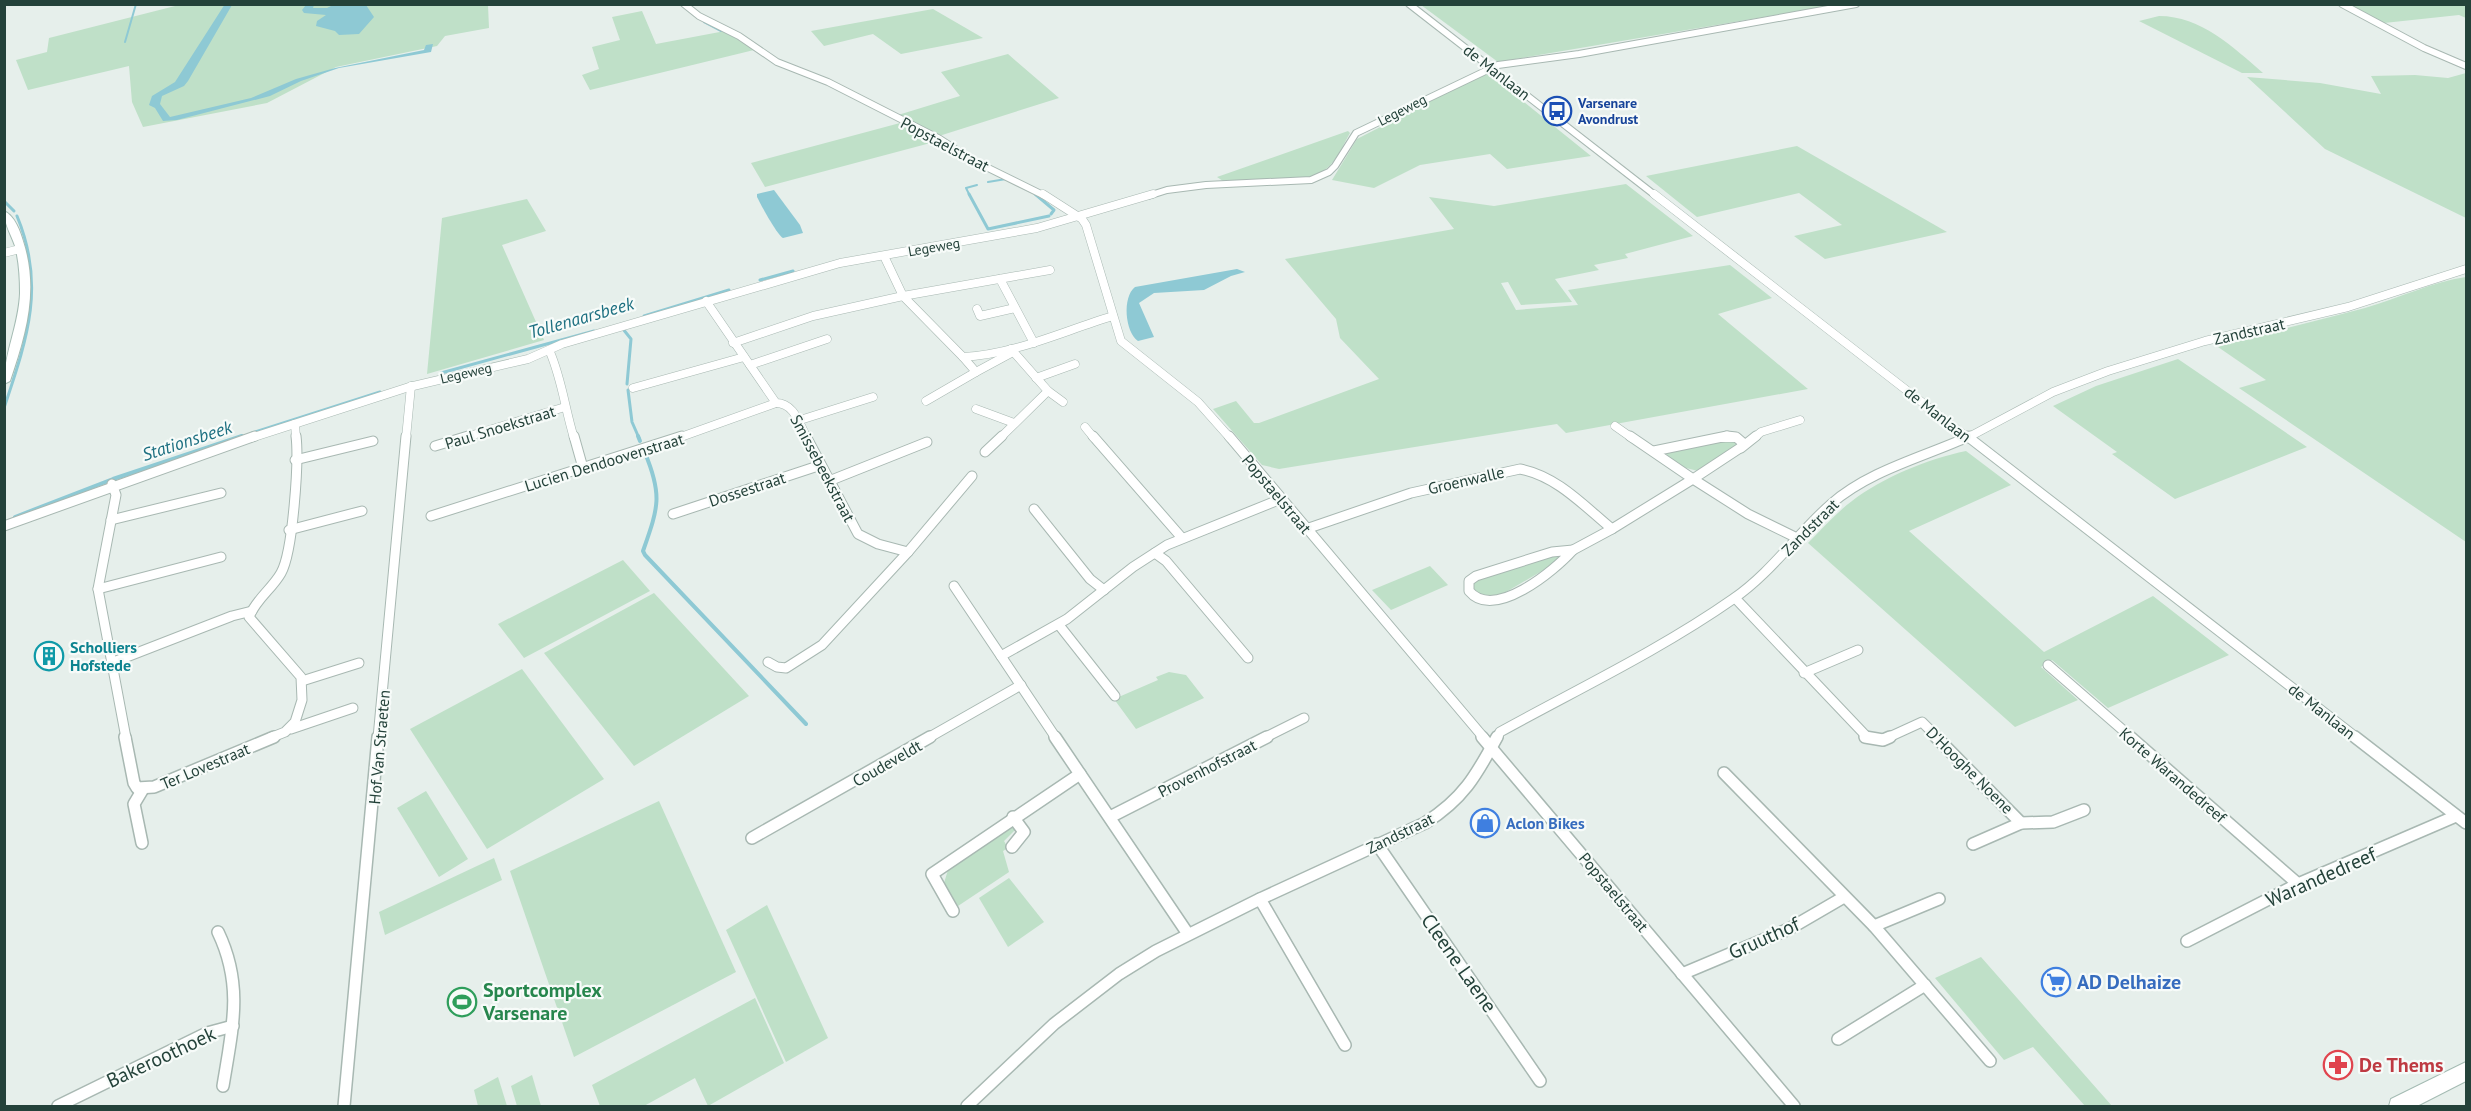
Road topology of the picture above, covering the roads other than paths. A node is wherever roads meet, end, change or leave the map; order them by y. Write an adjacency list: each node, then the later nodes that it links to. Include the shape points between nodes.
1 (684, 4): 8 (street, Popstaelstraat, via 777,62 828,82 940,139 972,160 1041,193)
2 (1409, 4): 6 (street, de Manlaan)
3 (1856, 4): 6 (street, Legeweg)
4 (2342, 4): 5 (street)
5 (2466, 66)
6 (1491, 67): 8 (street, Legeweg, via 1356,133 1335,166 1320,177 1297,182 1167,190); 47 (street, de Manlaan)
7 (4, 213): 9 (street)
8 (1075, 216): 11 (street, Legeweg, via 1021,231); 19 (street, Popstaelstraat, via 1086,225)
9 (20, 249): 10 (street); 31 (street, via 26,293 24,318)
10 (4, 253)
11 (884, 256): 15 (street); 16 (street, Legeweg, via 840,263)
12 (2466, 269): 47 (street, Zandstraat, via 2348,307 2205,341 2108,371 2053,392)
13 (1050, 270): 14 (street)
14 (1000, 279): 15 (street); 17 (street)
15 (903, 296): 21 (street, via 813,316); 26 (street)
16 (706, 301): 21 (street, Smissebeekstraat); 24 (street, Legeweg, via 562,344)
17 (1015, 308): 18 (street, via 980,316); 22 (street)
18 (977, 309)
19 (1113, 316): 22 (street); 62 (street, Popstaelstraat, via 1121,341 1198,402)
20 (827, 339): 28 (street)
21 (733, 343): 25 (street, Smissebeekstraat)
22 (1034, 344): 23 (street)
23 (1012, 350): 26 (street); 29 (street); 30 (street)
24 (550, 352): 32 (street, Legeweg); 39 (street, via 561,378)
25 (744, 357): 28 (street, Smissebeekstraat); 33 (street)
26 (963, 357): 29 (street)
27 (1075, 364): 30 (street)
28 (750, 365): 38 (street, Smissebeekstraat)
29 (976, 372): 36 (street)
30 (1036, 378): 34 (street)
31 (4, 381)
32 (411, 386): 44 (street, Legeweg); 132 (street, Hof Van Straeten)
33 (633, 388)
34 (1048, 391): 37 (street); 43 (street)
35 (873, 397): 42 (street)
36 (926, 401)
37 (1063, 402)
38 (776, 403): 42 (street, Smissebeekstraat, via 791,408); 56 (street, Lucien Dendoovenstraat)
39 (565, 407): 50 (street, Paul Snoekstraat); 56 (street)
40 (976, 409): 43 (street)
41 (1800, 420): 51 (street, via 1761,432)
42 (797, 421): 55 (street, Smissebeekstraat)
43 (1014, 423): 53 (street)
44 (295, 424): 54 (street); 60 (street, Legeweg)
45 (1615, 426): 52 (street)
46 (1084, 427): 72 (street)
47 (1968, 437): 73 (street, Zandstraat, via 1868,479 1832,503); 103 (street, de Manlaan)
48 (373, 441): 54 (street)
49 (927, 442): 59 (street)
50 (435, 446)
51 (1740, 448): 52 (street, via 1743,443 1727,436); 58 (street)
52 (1654, 451): 58 (street)
53 (985, 452)
54 (296, 460): 71 (street)
55 (821, 465): 59 (street, Smissebeekstraat); 65 (street, Dossestraat)
56 (584, 468): 66 (street, Lucien Dendoovenstraat)
57 (972, 476): 75 (street)
58 (1693, 479): 70 (street); 73 (street, via 1748,514)
59 (829, 481): 75 (street, Smissebeekstraat, via 858,534)
60 (112, 484): 67 (street, Ter Lovestraat, via 116,495); 68 (street, Legeweg)
61 (221, 493): 67 (street)
62 (1281, 499): 69 (street, Popstaelstraat); 72 (street)
63 (1034, 509): 80 (street, via 1090,579)
64 (362, 511): 71 (street)
65 (673, 514)
66 (431, 516)
67 (111, 520): 79 (street, Ter Lovestraat)
68 (4, 526)
69 (1306, 529): 70 (street, Groenwalle, via 1420,491 1529,469 1545,476); 98 (street, Popstaelstraat)
70 (1612, 529): 74 (street)
71 (289, 530): 82 (street, via 283,570)
72 (1182, 538): 76 (street)
73 (1797, 538): 81 (street, Zandstraat)
74 (1573, 550): 74 (street, via 1561,564 1497,602 1478,599 1468,588 1469,581 1476,576 1552,552)
75 (908, 552): 87 (street, via 822,645 786,669)
76 (1155, 553): 80 (street); 86 (street)
77 (221, 557): 79 (street)
78 (954, 586): 85 (street)
79 (98, 589): 88 (street, Ter Lovestraat)
80 (1104, 590): 83 (street)
81 (1735, 598): 91 (street, D'Hooghe Noene); 98 (street, Zandstraat, via 1659,645 1500,732)
82 (252, 611): 88 (street); 92 (street, via 251,622 298,671)
83 (1059, 625): 85 (street); 94 (street)
84 (1858, 650): 91 (street)
85 (1001, 656): 93 (street)
86 (1248, 658)
87 (768, 662)
88 (111, 663): 101 (street, Ter Lovestraat, via 134,783)
89 (359, 663): 92 (street)
90 (2048, 666): 113 (street, Korte Warandedreef)
91 (1804, 673): 106 (street, D'Hooghe Noene, via 1866,738 1883,740 1922,722)
92 (302, 681): 97 (street, via 299,717)
93 (1021, 685): 100 (street); 108 (street, Coudeveldt)
94 (1115, 696)
95 (353, 708): 97 (street, Ter Lovestraat)
96 (1304, 718): 105 (street, Provenhofstraat)
97 (291, 729): 101 (street, Ter Lovestraat)
98 (1491, 747): 110 (street, Zandstraat, via 1465,790 1449,807 1425,823); 122 (street, Popstaelstraat)
99 (1724, 773): 114 (street)
100 (1080, 774): 104 (street); 105 (street)
101 (143, 789): 109 (street, via 134,804)
102 (2084, 810): 106 (street, D'Hooghe Noene, via 2053,822)
103 (2456, 816): 107 (street, de Manlaan); 113 (street, Warandedreef)
104 (1013, 817): 112 (street, via 1024,832); 117 (street, via 932,874)
105 (1110, 817): 120 (street)
106 (2021, 823): 111 (street, D'Hooghe Noene)
107 (2466, 823)
108 (752, 838)
109 (142, 843)
110 (1377, 844): 115 (street, Zandstraat); 129 (street, Cleene Laene)
111 (1973, 844)
112 (1012, 847)
113 (2298, 884): 121 (street, Warandedreef)
114 (1844, 897): 118 (street); 122 (street, Gruuthof, via 1790,929)
115 (1260, 899): 120 (street, Zandstraat); 126 (street)
116 (1939, 899): 118 (street)
117 (953, 911)
118 (1874, 926): 123 (street)
119 (219, 932): 124 (street, Bakeroothoek, via 229,950 237,1001)
120 (1188, 934): 133 (street, Zandstraat, via 1119,974 1076,1006 1011,1062)
121 (2187, 941)
122 (1682, 974): 134 (street, Popstaelstraat)
123 (1925, 985): 125 (street); 127 (street)
124 (232, 1026): 130 (street, Bakeroothoek); 131 (street, Bakeroothoek, via 207,1033)
125 (1838, 1039)
126 (1344, 1045)
127 (1990, 1061)
128 (2466, 1071): 135 (street)
129 (1540, 1081)
130 (223, 1086)
131 (58, 1107)
132 (344, 1107)
133 (967, 1107)
134 (1794, 1107)
135 (2398, 1107)

